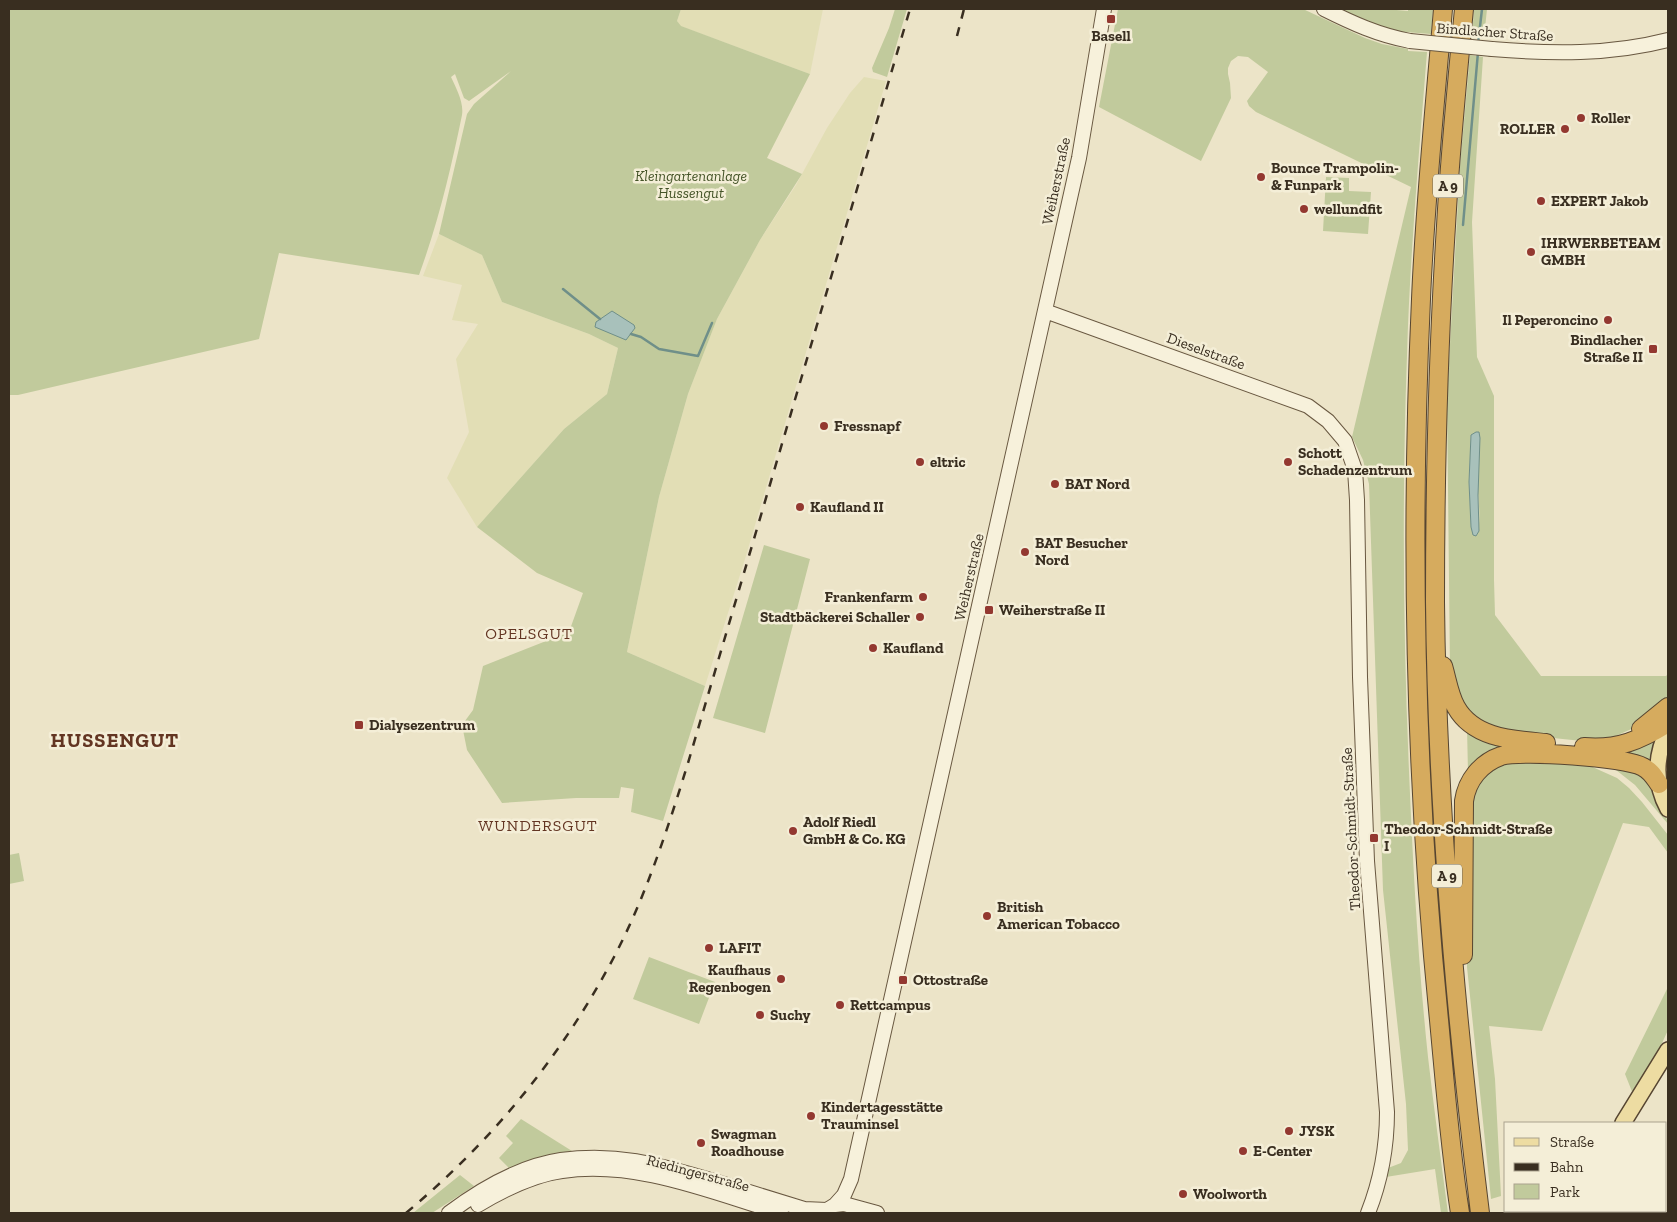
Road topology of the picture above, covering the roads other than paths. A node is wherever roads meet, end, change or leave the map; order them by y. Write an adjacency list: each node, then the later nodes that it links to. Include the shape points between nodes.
1 (1104, 9): 6 (street, Weiherstraße, via 1079,158)
2 (1324, 9): 5 (street, Bindlacher Straße, bridge, via 1385,36 1533,53 1570,54 1630,48)
3 (1444, 9): 24 (highway, A 9, via 1421,298 1416,482 1417,673 1430,928)
4 (1464, 9): 8 (highway, A 9, via 1450,165 1438,364)
5 (1668, 40)
6 (1045, 311): 7 (street, Dieselstraße, via 1308,406 1328,421); 18 (street, Weiherstraße)
7 (1345, 441): 28 (street, Theodor-Schmidt-Straße, via 1355,470 1357,500 1367,861 1387,1112 1382,1168)
8 (1436, 645): 12 (highway, via 1456,706 1471,724 1485,732 1500,737 1591,748); 15 (highway, A 9, via 1450,934)
9 (1668, 707): 12 (highway)
10 (1668, 723): 12 (highway)
11 (1668, 729): 13 (main road, via 1658,760)
12 (1618, 746)
13 (1659, 784): 14 (main road); 15 (highway, via 1652,773 1633,763 1526,753 1502,756 1476,772 1466,789 1464,801)
14 (1668, 810)
15 (1458, 1010): 29 (highway, A 9)
16 (1668, 1050): 17 (main road)
17 (1624, 1122)
18 (850, 1179): 21 (street, via 830,1200); 22 (street, via 844,1195); 23 (street, via 855,1197)
19 (732, 1187): 20 (street); 21 (street, Riedingerstraße); 25 (street, Riedingerstraße, via 653,1163 615,1158 559,1160 510,1176)
20 (708, 1191): 26 (street, Riedingerstraße, via 635,1172 601,1169 561,1171 514,1186); 27 (street, Riedingerstraße)
21 (804, 1209): 22 (street, Riedingerstraße)
22 (829, 1209): 23 (street, Riedingerstraße, via 853,1205)
23 (872, 1212)
24 (1459, 1212)
25 (449, 1213)
26 (464, 1213)
27 (781, 1213)
28 (1368, 1213)
29 (1480, 1213)

